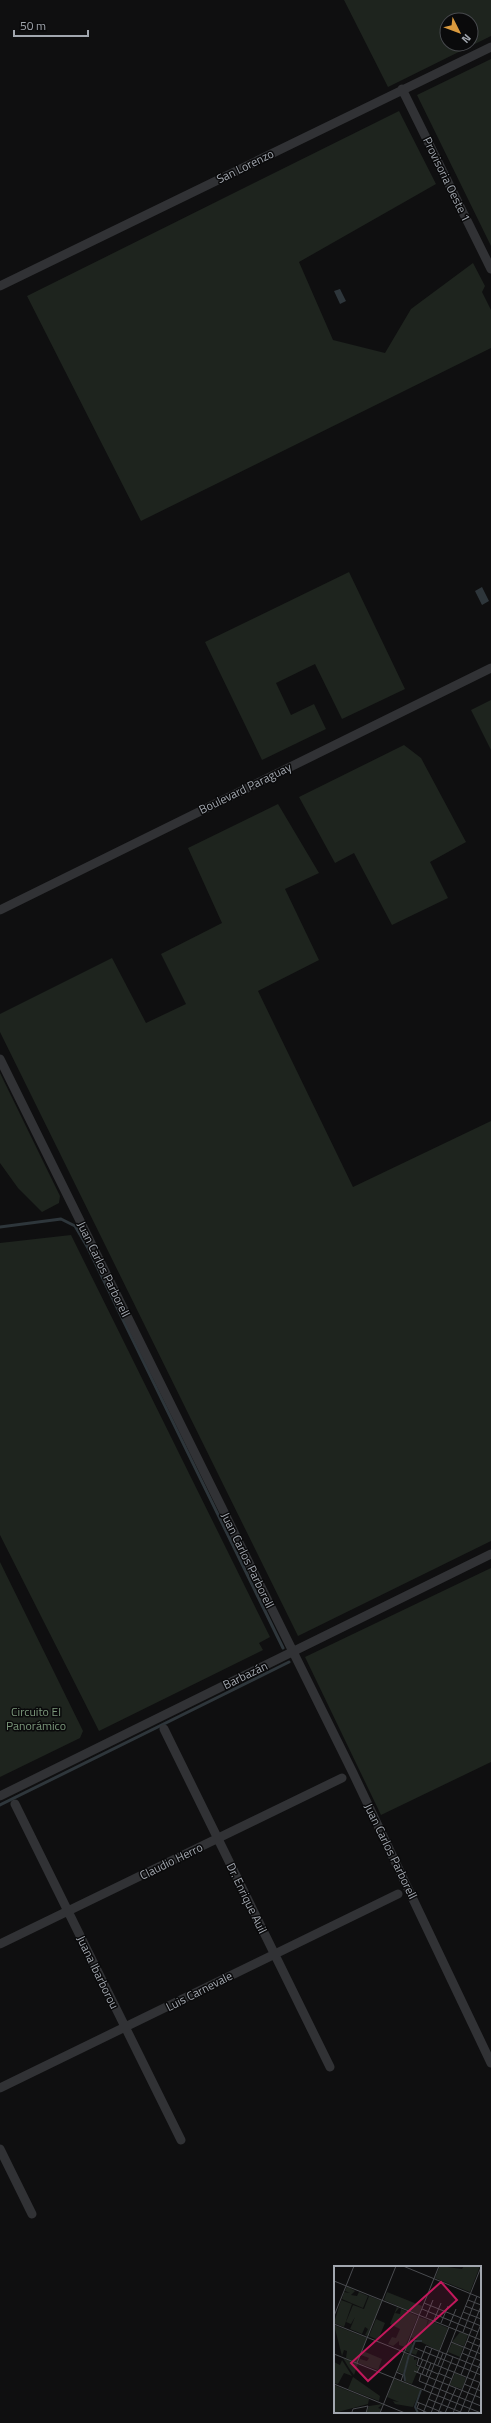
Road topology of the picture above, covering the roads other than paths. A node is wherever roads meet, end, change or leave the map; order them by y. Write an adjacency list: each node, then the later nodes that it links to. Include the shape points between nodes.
1 (491, 46): 2 (street, San Lorenzo)
2 (402, 89): 3 (street, Provisoria Oeste 1); 4 (street, San Lorenzo)
3 (491, 269)
4 (0, 286)
5 (491, 668): 6 (street, Boulevard Paraguay)
6 (0, 910)
7 (0, 1059): 9 (street, Juan Carlos Parborell)
8 (491, 1554): 9 (street, Barbazán)
9 (293, 1651): 12 (street, Barbazán); 20 (street, Juan Carlos Parborell)
10 (164, 1729): 14 (street, Dr. Enrique Auil)
11 (342, 1778): 14 (street, Claudio Herro)
12 (0, 1796)
13 (15, 1804): 16 (street, Juana Ibarborou)
14 (217, 1838): 16 (street, Claudio Herro); 18 (street, Dr. Enrique Auil)
15 (398, 1894): 18 (street, Luis Carnevale)
16 (68, 1911): 17 (street, Claudio Herro); 19 (street, Juana Ibarborou)
17 (0, 1944)
18 (274, 1953): 19 (street, Luis Carnevale); 21 (street, Dr. Enrique Auil)
19 (126, 2028): 22 (street, Luis Carnevale); 23 (street, Juana Ibarborou)
20 (491, 2063)
21 (330, 2066)
22 (0, 2088)
23 (181, 2140)
24 (0, 2149): 25 (street)
25 (32, 2214)

